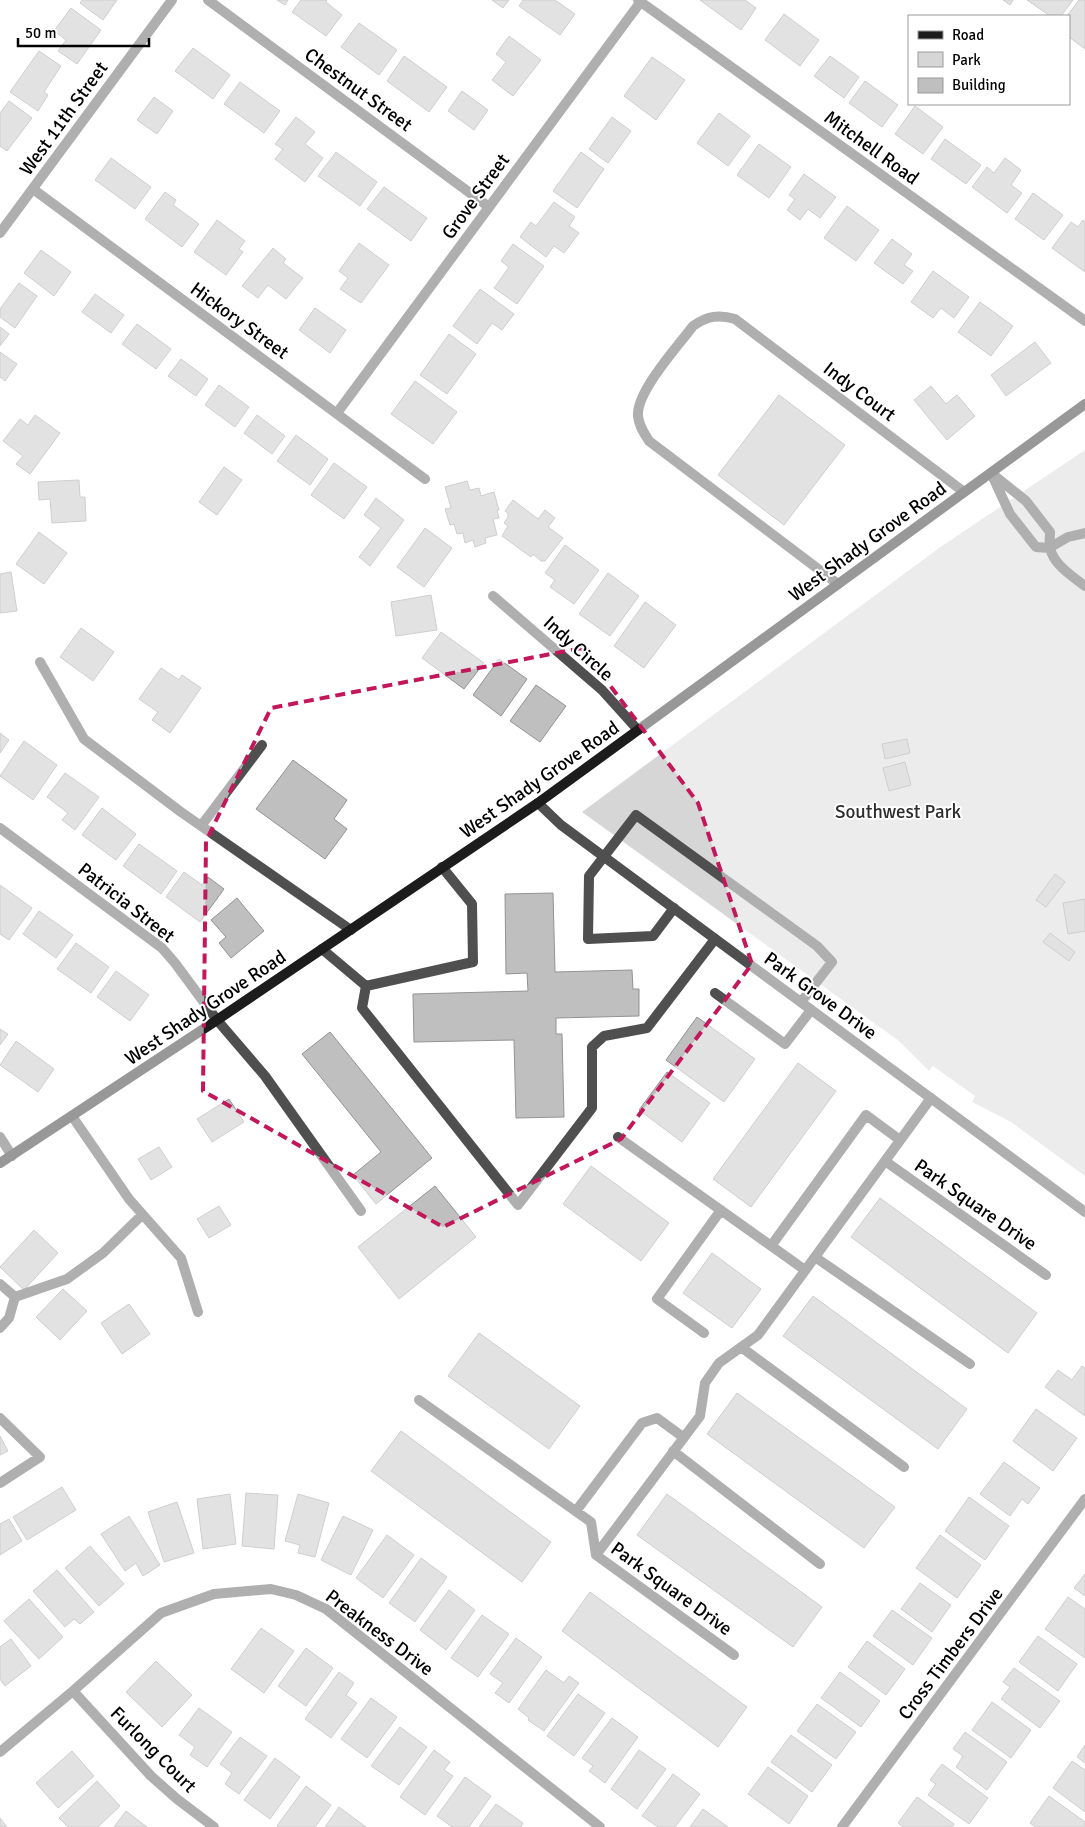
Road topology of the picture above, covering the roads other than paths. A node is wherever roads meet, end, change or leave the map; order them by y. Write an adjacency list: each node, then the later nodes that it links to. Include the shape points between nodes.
1 (172, 0): 4 (street, West 11th Street)
2 (208, 0): 5 (street, Chestnut Street)
3 (640, 0): 5 (street, Grove Street); 7 (street, Mitchell Road)
4 (33, 188): 6 (street, West 11th Street); 9 (street, Hickory Street)
5 (489, 207): 9 (street, Grove Street)
6 (0, 233)
7 (1085, 321)
8 (1085, 404): 10 (main road, West Shady Grove Road)
9 (337, 413): 11 (street, Hickory Street)
10 (991, 473): 12 (main road, West Shady Grove Road); 14 (street, via 1026,501 1050,532); 14 (street, via 1010,514 1036,547)
11 (425, 479)
12 (964, 492): 15 (main road, West Shady Grove Road); 15 (street, Indy Court, via 736,319 713,316 693,326 645,390 638,416 642,430 649,441)
13 (1085, 534): 14 (street, via 1068,537)
14 (1049, 548): 16 (street, via 1054,558)
15 (838, 584): 19 (main road, West Shady Grove Road)
16 (1085, 586)
17 (493, 596): 19 (street, Indy Circle, via 602,690)
18 (40, 662): 22 (street, via 84,739)
19 (638, 730): 21 (main road, West Shady Grove Road)
20 (262, 745): 22 (street)
21 (538, 803): 24 (street, Park Grove Drive); 25 (main road, West Shady Grove Road)
22 (200, 826): 27 (street)
23 (0, 828): 34 (street, Patricia Street, via 162,948)
24 (604, 857): 26 (street, Park Grove Drive); 26 (street, via 588,876 588,939 653,936); 32 (street, via 636,815 817,946 832,962)
25 (442, 868): 27 (main road, West Shady Grove Road); 30 (street, via 472,904 473,962)
26 (674, 908): 28 (street, Park Grove Drive)
27 (351, 930): 29 (main road, West Shady Grove Road)
28 (715, 939): 30 (street, via 647,1028 604,1036 592,1047 592,1108 518,1206 362,1008); 32 (street, Park Grove Drive)
29 (322, 949): 30 (street); 34 (main road, West Shady Grove Road)
30 (366, 986)
31 (715, 993): 33 (street, via 785,1044)
32 (802, 1002): 33 (street, Park Grove Drive)
33 (811, 1010): 35 (street, Park Grove Drive)
34 (218, 1020): 36 (main road, West Shady Grove Road); 44 (street, Patricia Street, via 265,1076)
35 (931, 1098): 39 (street, Park Square Drive); 45 (street, Park Grove Drive)
36 (72, 1116): 40 (main road, West Shady Grove Road); 46 (street)
37 (0, 1137): 40 (street)
38 (618, 1137): 43 (street)
39 (900, 1140): 41 (street, Park Square Drive); 47 (street, via 866,1115)
40 (12, 1156): 42 (main road, West Shady Grove Road)
41 (885, 1161): 48 (street, Park Square Drive); 50 (street, Park Square Drive)
42 (0, 1163)
43 (721, 1210): 47 (street); 55 (street, via 657,1299)
44 (361, 1211)
45 (1085, 1212)
46 (142, 1215): 52 (street, via 103,1253 67,1279); 53 (street, via 181,1258)
47 (771, 1246): 49 (street)
48 (815, 1257): 49 (street, Park Square Drive); 57 (street)
49 (805, 1270): 56 (street, Park Square Drive, via 758,1335)
50 (1046, 1275)
51 (0, 1284): 52 (street)
52 (15, 1297): 54 (street, via 9,1318)
53 (198, 1312)
54 (0, 1328)
55 (704, 1332)
56 (741, 1347): 60 (street, Park Square Drive, via 719,1363 705,1383 700,1416); 62 (street)
57 (970, 1364)
58 (419, 1400): 65 (street)
59 (0, 1418): 63 (street, via 40,1457)
60 (683, 1437): 61 (street, Park Square Drive); 65 (street, via 657,1418 642,1423)
61 (673, 1452): 66 (street, Park Square Drive); 67 (street)
62 (904, 1467)
63 (0, 1483)
64 (1085, 1499): 73 (street, Cross Timbers Drive)
65 (576, 1511): 66 (street, via 591,1522)
66 (596, 1555): 68 (street, Park Square Drive)
67 (820, 1564)
68 (734, 1655)
69 (73, 1691): 70 (street, Preakness Drive); 71 (street, Furlong Court, via 151,1776); 72 (street, Preakness Drive, via 161,1613 214,1594 271,1589 296,1595 326,1609 352,1628)
70 (0, 1752)
71 (214, 1827)
72 (600, 1827)
73 (842, 1827)

